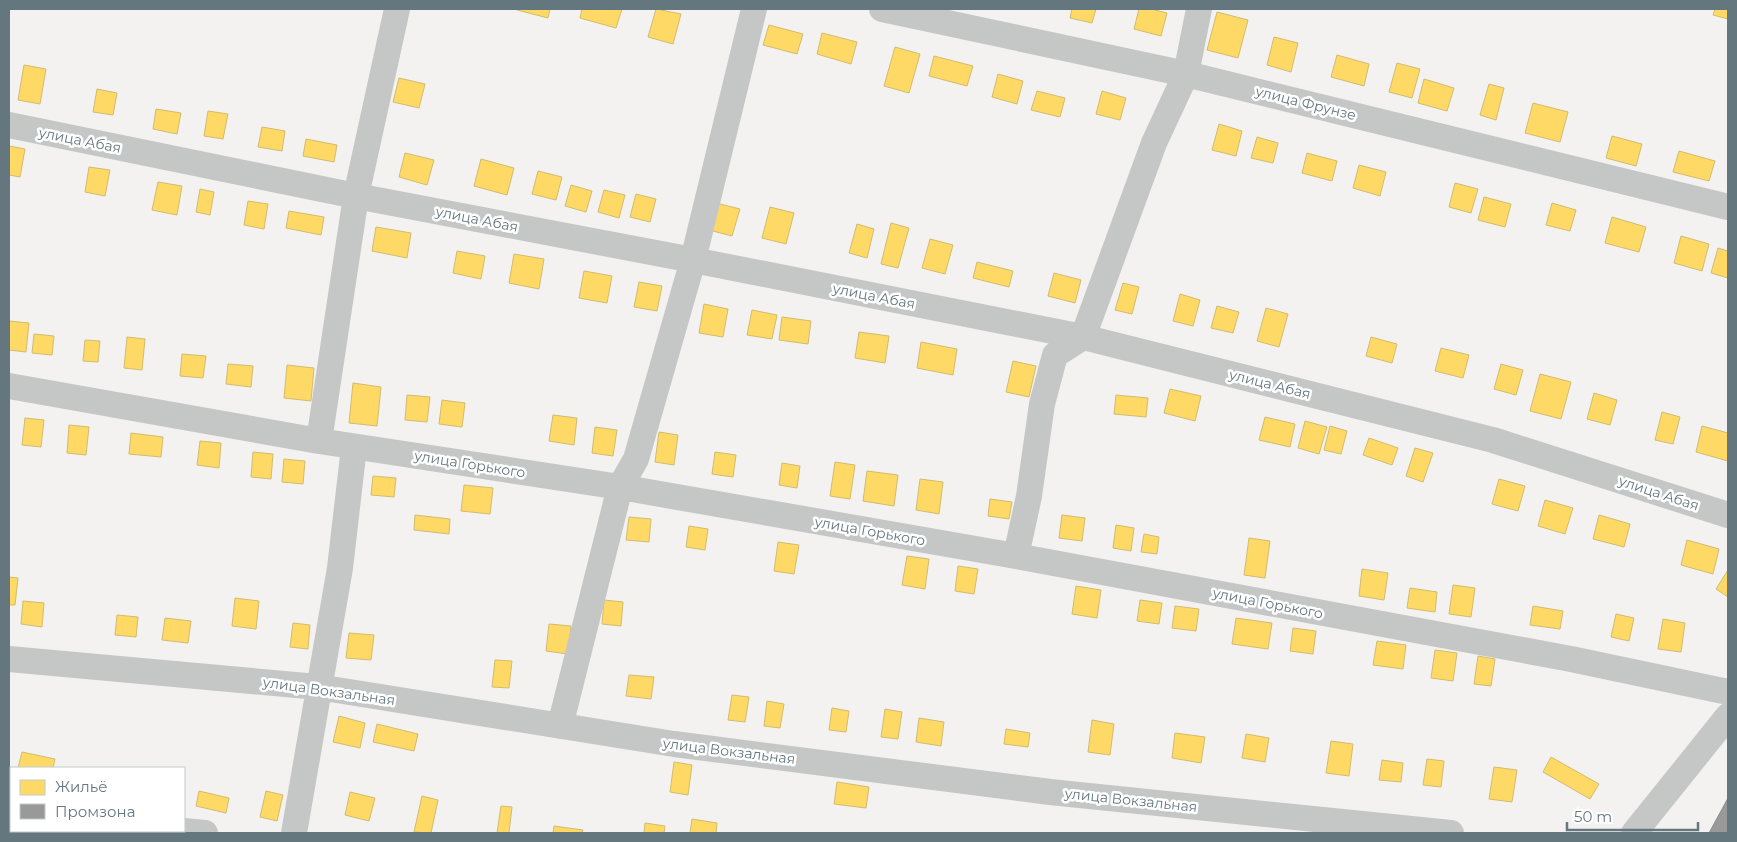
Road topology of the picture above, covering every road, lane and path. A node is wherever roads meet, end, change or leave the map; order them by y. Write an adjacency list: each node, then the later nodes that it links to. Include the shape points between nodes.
1 (397, 9): 7 (street)
2 (754, 9): 9 (street)
3 (882, 9): 5 (street, улица Фрунзе)
4 (1199, 9): 5 (street)
5 (1186, 74): 8 (street, улица Фрунзе); 10 (street, via 1154,143)
6 (9, 125): 7 (street, улица Абая)
7 (356, 196): 9 (street, улица Абая); 12 (street)
8 (1728, 208)
9 (693, 260): 10 (street, улица Абая); 14 (street, via 636,459)
10 (1083, 337): 15 (street, улица Абая, via 1492,440); 16 (street, via 1055,355 1042,404 1029,496)
11 (9, 386): 12 (street, улица Горького)
12 (319, 441): 13 (street, улица Горького)
13 (354, 447): 14 (street, улица Горького); 18 (street, via 340,568)
14 (620, 487): 16 (street, улица Горького); 21 (street)
15 (1728, 515)
16 (1016, 556): 19 (street, улица Горького, via 1562,657)
17 (9, 659): 18 (street, улица Вокзальная)
18 (318, 687): 21 (street, улица Вокзальная); 24 (street)
19 (1728, 692)
20 (1728, 716): 26 (street)
21 (560, 726): 25 (street, улица Вокзальная, via 674,744 1050,792)
22 (185, 831): 23 (street)
23 (205, 833)
24 (294, 833)
25 (1451, 833)
26 (1634, 833)

